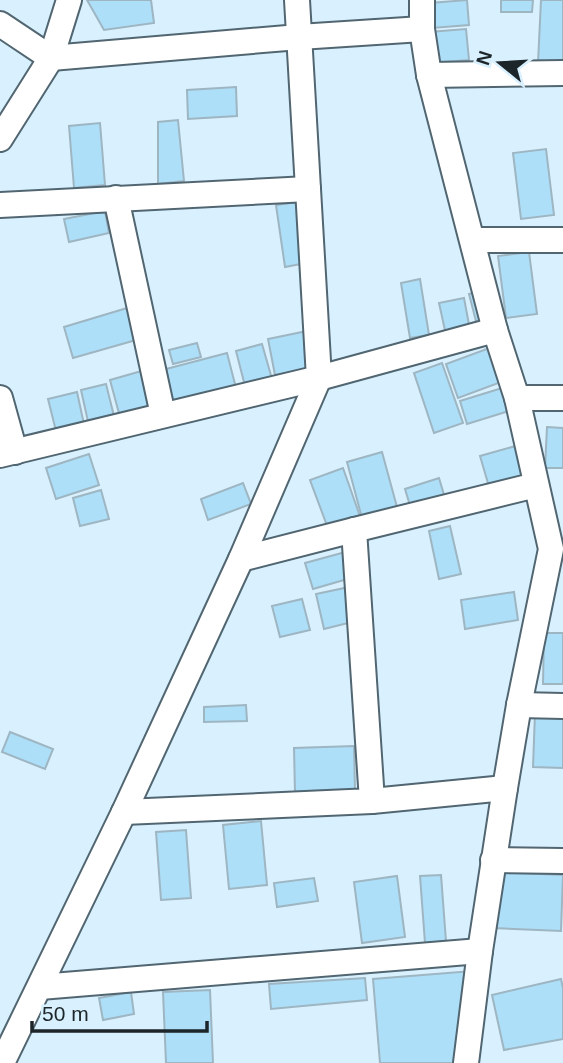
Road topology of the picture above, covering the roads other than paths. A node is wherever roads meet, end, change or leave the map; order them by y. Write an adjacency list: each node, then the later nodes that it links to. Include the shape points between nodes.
1 (69, 0): 7 (street)
2 (297, 0): 6 (street)
3 (422, 0): 5 (street)
4 (0, 24): 7 (street)
5 (422, 29): 6 (street); 9 (street)
6 (299, 37): 7 (street); 11 (street)
7 (51, 58): 10 (street)
8 (563, 73): 9 (street)
9 (429, 75): 14 (street)
10 (0, 139)
11 (308, 189): 12 (street); 17 (street)
12 (116, 198): 13 (street); 21 (street)
13 (0, 205)
14 (473, 240): 15 (street); 16 (street)
15 (563, 240)
16 (495, 330): 17 (street); 19 (street)
17 (319, 378): 21 (street); 26 (street)
18 (0, 398): 22 (street)
19 (517, 398): 20 (street); 23 (street)
20 (563, 398)
21 (163, 415): 22 (street)
22 (8, 454)
23 (536, 485): 24 (street); 25 (street)
24 (354, 530): 26 (street); 30 (street)
25 (557, 549): 27 (street)
26 (241, 559): 31 (street)
27 (519, 705): 28 (street); 29 (street)
28 (563, 706)
29 (505, 788): 30 (street); 32 (street)
30 (372, 801): 31 (street)
31 (124, 812): 35 (street)
32 (494, 860): 33 (street); 34 (street)
33 (563, 861)
34 (480, 951): 35 (street); 37 (street)
35 (40, 987): 36 (street)
36 (2, 1063)
37 (466, 1063)

